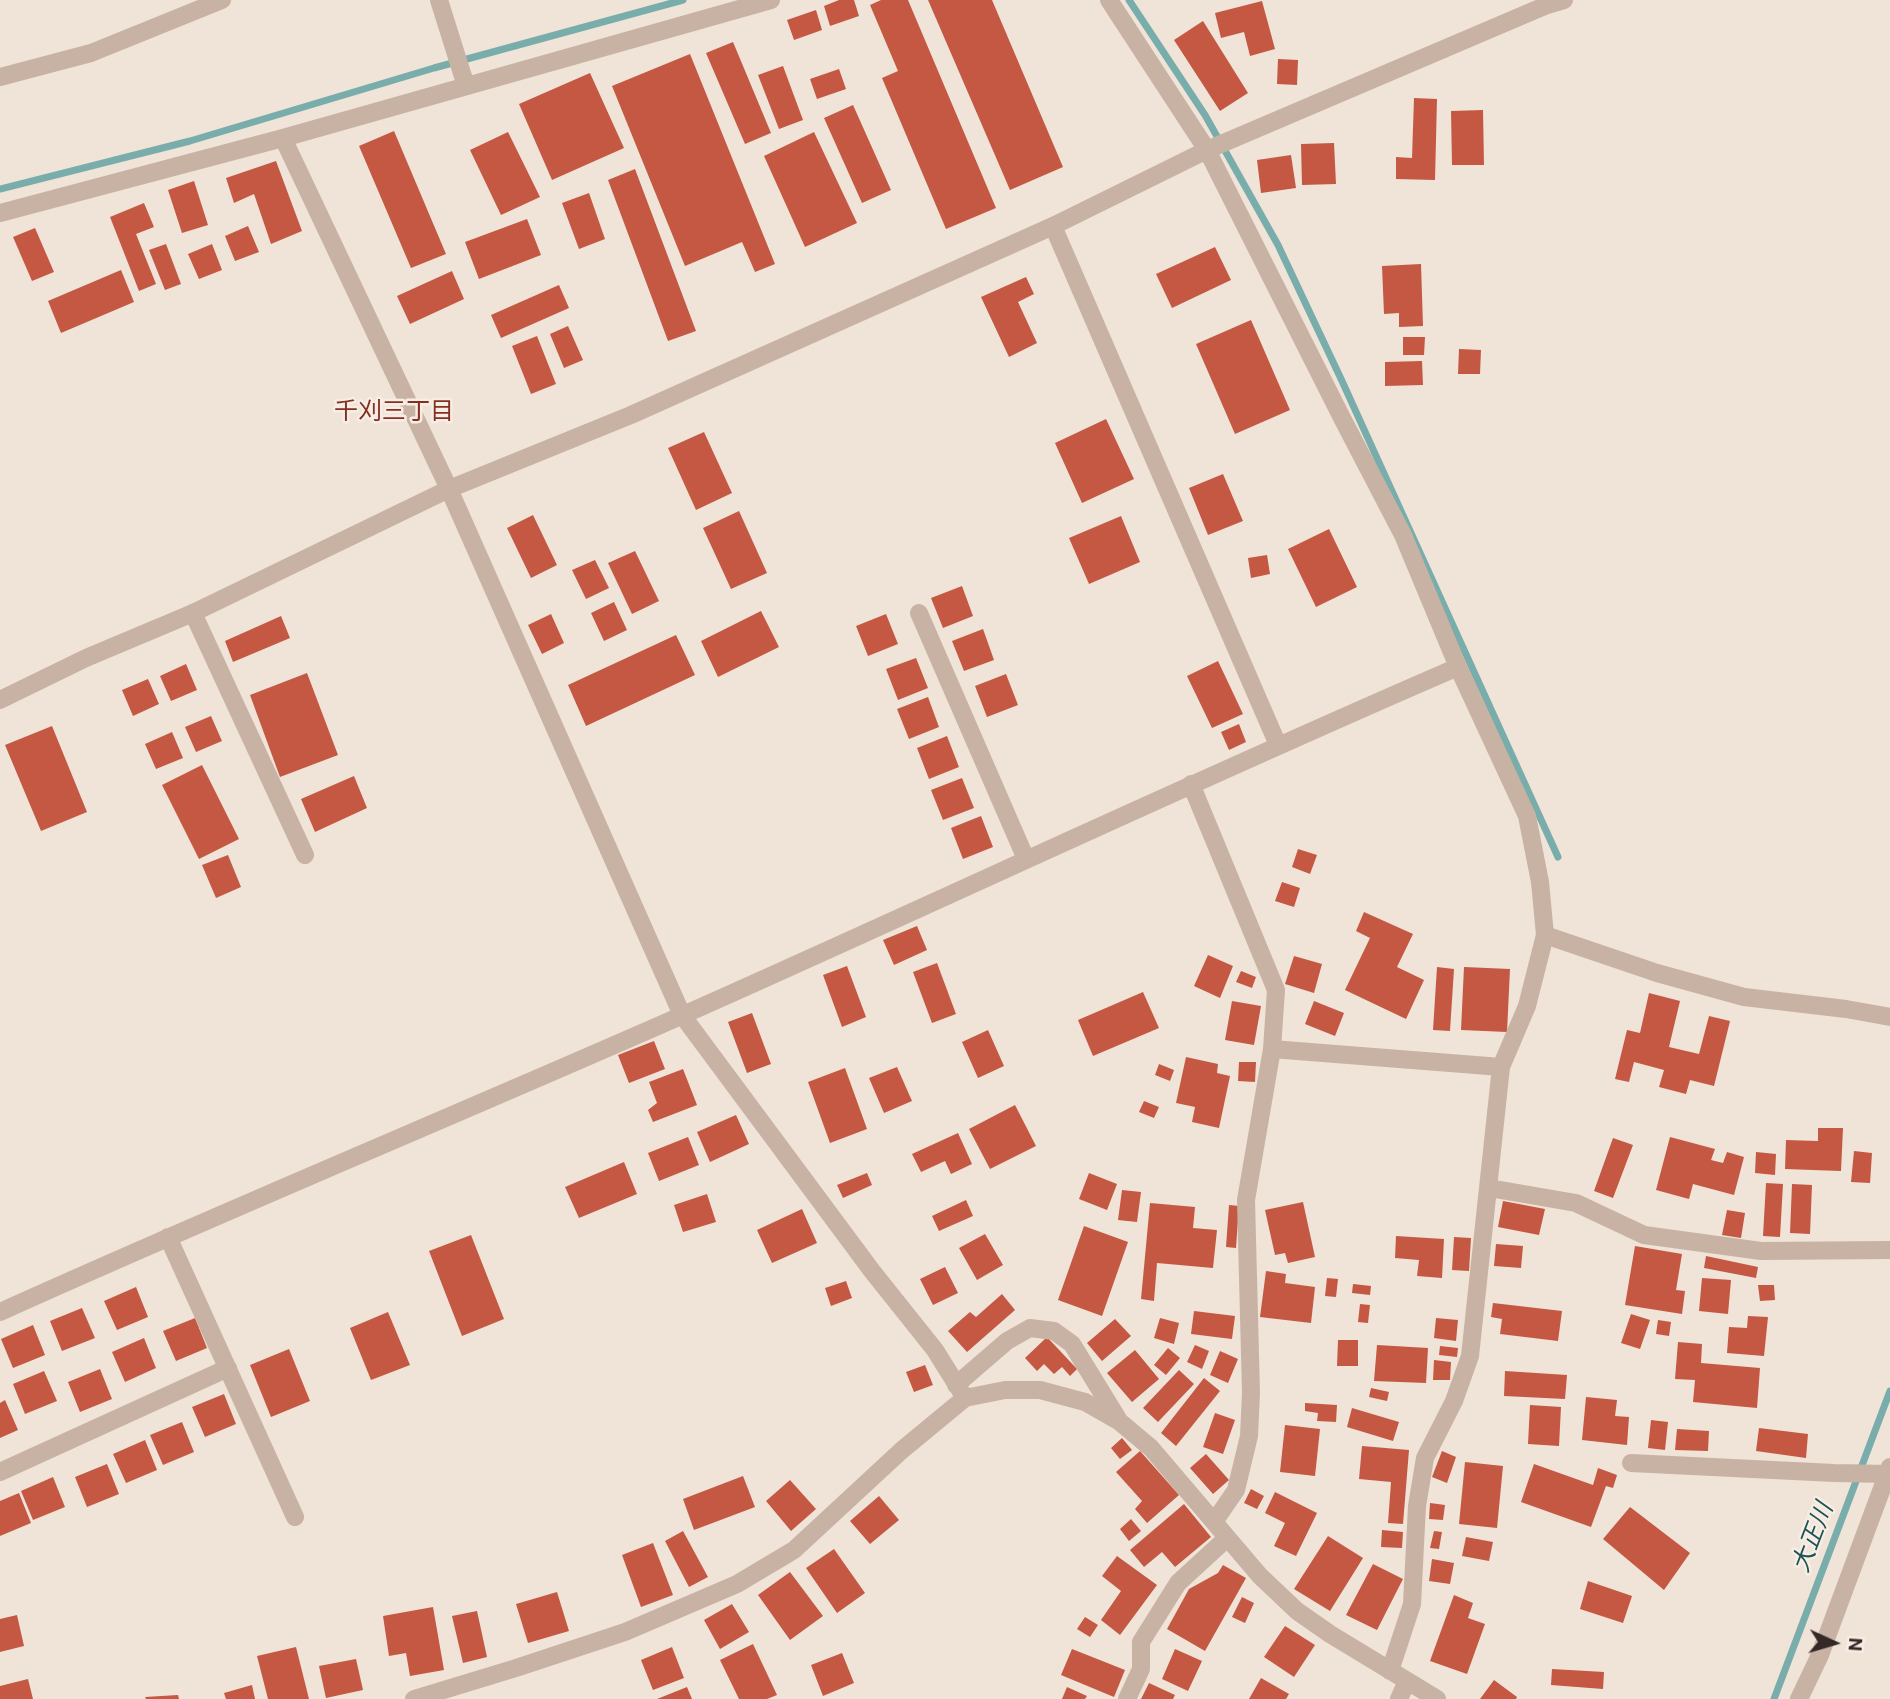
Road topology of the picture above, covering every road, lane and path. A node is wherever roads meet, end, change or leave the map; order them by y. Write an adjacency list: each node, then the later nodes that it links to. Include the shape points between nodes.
1 (222, 0): 6 (street, via 91,53)
2 (439, 0): 7 (street)
3 (771, 0): 7 (street)
4 (1109, 0): 9 (street)
5 (1564, 0): 9 (street)
6 (0, 77)
7 (466, 86): 8 (street)
8 (283, 138): 10 (street); 12 (street)
9 (1207, 150): 11 (street); 15 (street, via 1403,535)
10 (0, 213)
11 (1053, 226): 12 (street, via 631,415); 17 (street)
12 (449, 489): 14 (street); 22 (street)
13 (919, 613): 20 (street)
14 (194, 614): 16 (street, via 86,658); 19 (street)
15 (1458, 667): 17 (street); 21 (street, via 1527,816)
16 (0, 700)
17 (1278, 745): 18 (street)
18 (1191, 784): 20 (street); 24 (street, via 1276,990)
19 (305, 855)
20 (1026, 859): 22 (street)
21 (1545, 935): 23 (street, via 1744,997); 25 (street, via 1527,1006)
22 (682, 1015): 27 (street); 31 (street, via 935,1350)
23 (1890, 1017)
24 (1272, 1049): 25 (street); 37 (street, via 1246,1200 1249,1436 1236,1490)
25 (1501, 1067): 26 (street)
26 (1489, 1188): 28 (street, via 1576,1203 1644,1235 1762,1251); 39 (street, via 1470,1356 1454,1401 1425,1458 1417,1506 1412,1604)
27 (168, 1237): 29 (street); 30 (street)
28 (1890, 1250)
29 (0, 1312)
30 (228, 1368): 34 (street); 36 (street)
31 (960, 1391): 32 (street, via 1040,1390 1085,1402); 32 (street, via 1007,1342 1030,1328 1054,1331 1072,1344); 41 (street, via 794,1550 737,1584 625,1632)
32 (1120, 1422): 37 (street, via 1151,1448)
33 (1631, 1463): 35 (street)
34 (0, 1472)
35 (1889, 1472): 45 (street)
36 (295, 1517)
37 (1214, 1522): 38 (street)
38 (1227, 1538): 39 (street, via 1297,1611); 42 (street, via 1178,1583 1153,1622 1141,1642 1141,1669)
39 (1390, 1671): 40 (street)
40 (1408, 1681): 43 (street); 44 (street)
41 (414, 1699)
42 (1127, 1699)
43 (1399, 1699)
44 (1437, 1699)
45 (1799, 1699)

